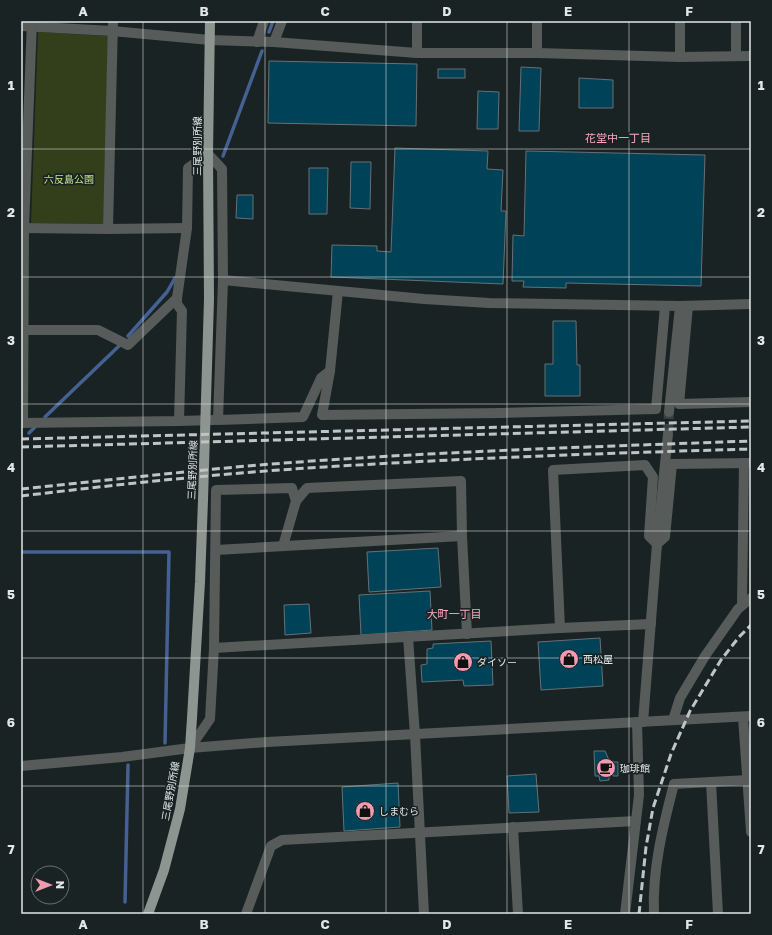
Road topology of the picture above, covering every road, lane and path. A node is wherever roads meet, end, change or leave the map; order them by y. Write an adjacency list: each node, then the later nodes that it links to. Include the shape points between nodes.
1 (210, 21): 11 (main road, 三尾野別所線)
2 (264, 21): 12 (street)
3 (282, 21): 13 (street)
4 (417, 21): 14 (street)
5 (537, 21): 15 (street)
6 (680, 21): 18 (street)
7 (736, 21): 16 (street)
8 (32, 24): 9 (street); 10 (street); 20 (street)
9 (21, 26)
10 (113, 26): 11 (street); 22 (street)
11 (210, 40): 12 (street); 19 (main road, 三尾野別所線)
12 (257, 42): 13 (street)
13 (274, 42): 14 (street)
14 (417, 53): 15 (street)
15 (537, 53): 18 (street)
16 (736, 56): 17 (street); 18 (street)
17 (751, 56)
18 (680, 57)
19 (208, 154): 21 (street, via 188,168); 23 (street, via 222,169); 54 (main road, 三尾野別所線, via 209,299 204,485)
20 (23, 228): 22 (street); 29 (street)
21 (187, 228): 22 (street); 25 (street)
22 (108, 229)
23 (223, 280): 24 (street); 33 (street)
24 (338, 291): 27 (street, via 489,303); 30 (street)
25 (177, 298): 29 (street, via 128,345 98,330); 34 (street, via 177,304 182,311)
26 (751, 304): 28 (street)
27 (665, 306): 28 (street); 30 (street, via 656,409 322,415)
28 (684, 306): 31 (street, via 679,404); 32 (street)
29 (23, 330): 35 (street)
30 (330, 371): 33 (street, via 321,378 304,417)
31 (751, 402)
32 (669, 412)
33 (218, 420): 34 (street)
34 (179, 421): 35 (street)
35 (22, 423)
36 (668, 434): 40 (street)
37 (748, 463): 40 (street, via 672,464 666,537); 44 (street)
38 (296, 501): 39 (street, via 307,488 461,481); 41 (street); 42 (street, via 292,488 216,490)
39 (462, 536): 41 (street); 47 (street)
40 (657, 544): 45 (street); 46 (street, via 649,536 653,477 645,465 554,470)
41 (283, 546): 42 (street)
42 (216, 550): 49 (street)
43 (751, 598): 44 (street)
44 (742, 605): 51 (street, via 705,656 680,698)
45 (650, 624): 46 (street); 52 (street)
46 (560, 628): 47 (street)
47 (467, 634): 48 (street)
48 (408, 637): 49 (street); 53 (street)
49 (214, 648): 54 (street, via 210,719)
50 (747, 716): 51 (street); 56 (street)
51 (673, 720): 52 (street)
52 (640, 722): 53 (street); 59 (street)
53 (415, 735): 54 (street); 61 (street)
54 (190, 748): 55 (street); 63 (main road, 三尾野別所線, via 180,809 164,870)
55 (21, 766)
56 (748, 780): 57 (street); 58 (street)
57 (711, 782): 68 (street, via 674,784 658,856); 69 (street)
58 (750, 809): 62 (street)
59 (636, 821): 60 (street); 67 (street)
60 (513, 827): 61 (street); 66 (street)
61 (420, 832): 64 (street, via 282,840 271,846); 65 (street)
62 (751, 832)
63 (148, 914)
64 (246, 914)
65 (424, 914)
66 (518, 914)
67 (625, 914)
68 (654, 914)
69 (718, 914)

